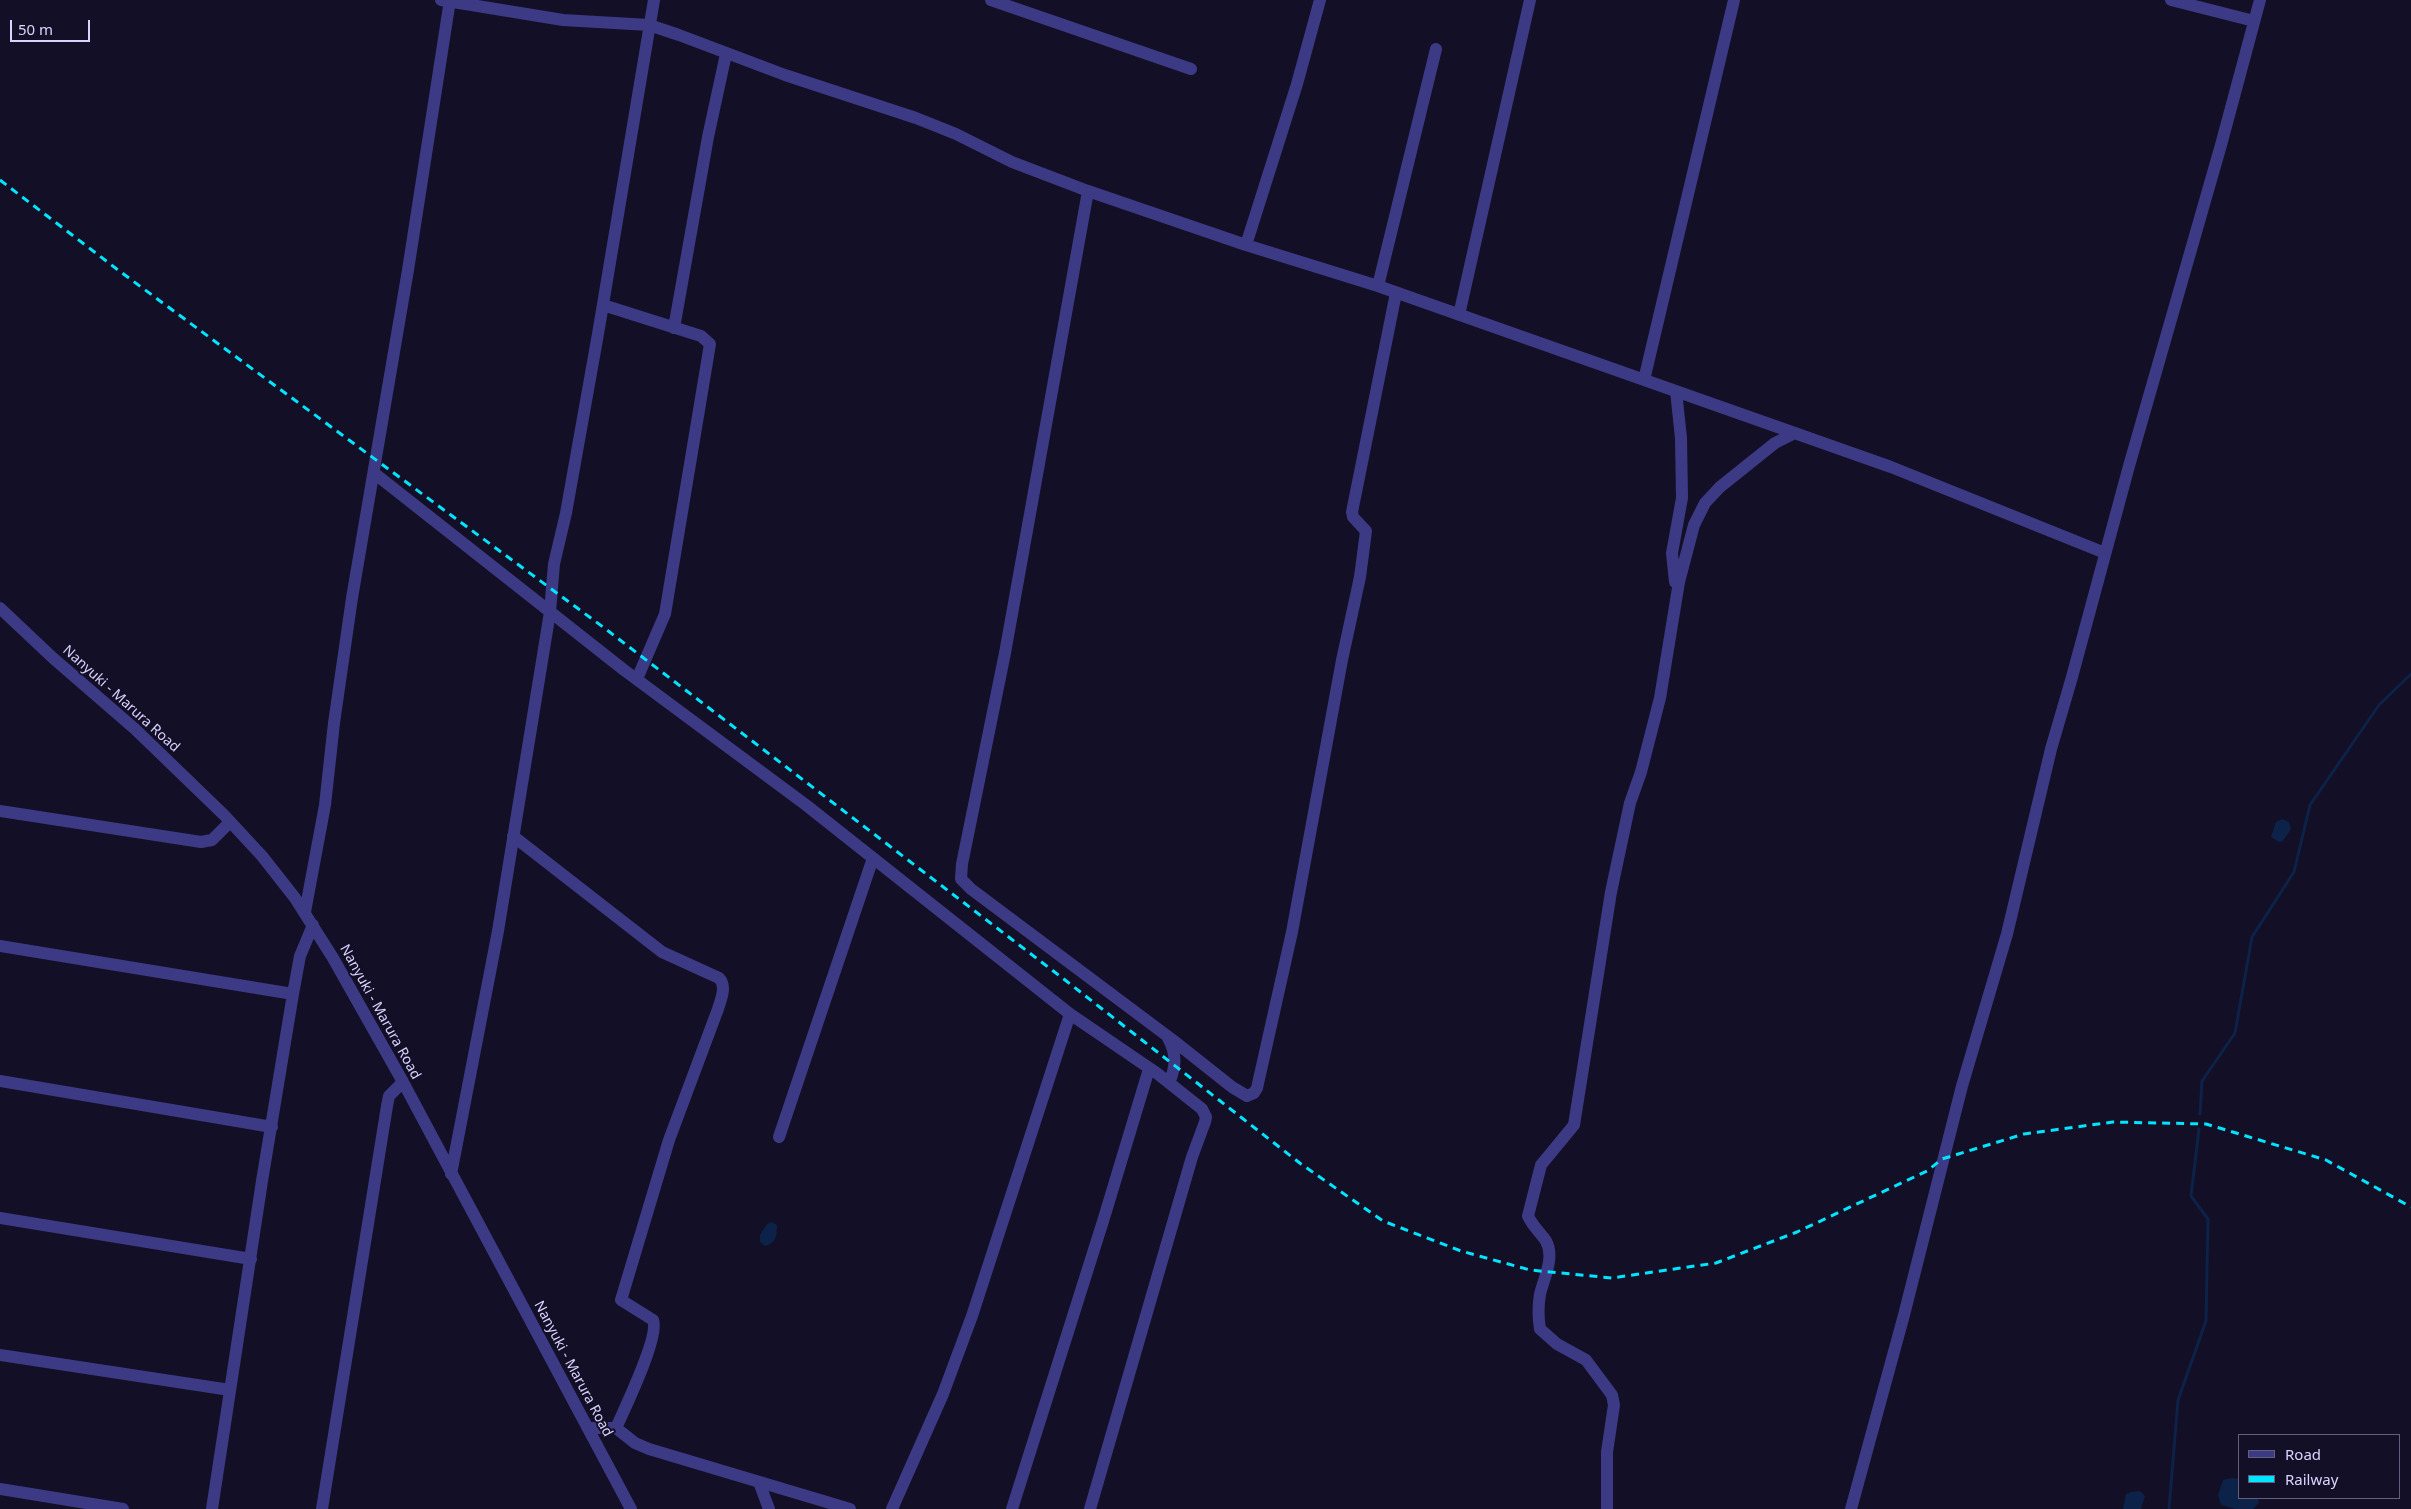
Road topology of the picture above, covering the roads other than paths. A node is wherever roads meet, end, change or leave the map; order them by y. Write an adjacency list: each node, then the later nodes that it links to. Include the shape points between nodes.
1 (654, 0): 10 (street)
2 (991, 0): 13 (street)
3 (1320, 0): 15 (street)
4 (1530, 0): 19 (street)
5 (1734, 0): 21 (street)
6 (2171, 0): 9 (street)
7 (2260, 0): 9 (street)
8 (447, 1): 10 (street, via 563,20); 24 (street, via 408,270)
9 (2254, 22): 25 (street)
10 (649, 25): 12 (street); 18 (street)
11 (1436, 49): 16 (street)
12 (726, 54): 14 (street, via 916,118 1012,162); 20 (street)
13 (1191, 69)
14 (1088, 191): 15 (street); 39 (street, via 1005,653 960,872 971,889)
15 (1246, 245): 16 (street)
16 (1378, 286): 17 (street)
17 (1396, 293): 19 (street); 39 (street, via 1352,512 1366,531 1361,569 1292,932 1254,1093 1241,1094)
18 (603, 305): 20 (street); 28 (street, via 554,564)
19 (1459, 315): 21 (street)
20 (674, 328): 29 (street, via 707,339 710,354 665,614)
21 (1644, 380): 22 (street)
22 (1676, 392): 23 (street); 26 (street, via 1682,498 1672,553)
23 (1795, 433): 25 (street, via 1891,467); 26 (street, via 1746,466 1705,503 1694,525)
24 (374, 473): 28 (street); 34 (street, via 352,598 325,805)
25 (2105, 553): 65 (street, via 2050,749 2007,934 1962,1086)
26 (1677, 600): 64 (street, via 1660,698 1630,803 1611,892 1574,1125 1540,1165 1528,1216 1546,1242 1550,1256 1540,1296 1540,1329 1557,1344 1586,1360 1612,1395)
27 (0, 608): 31 (street, Nanyuki - Marura Road, via 135,729)
28 (550, 612): 29 (street); 32 (street)
29 (636, 679): 33 (street)
30 (0, 811): 31 (street, via 201,842 212,840)
31 (230, 822): 34 (street, Nanyuki - Marura Road, via 278,874)
32 (513, 836): 46 (street); 52 (street, via 632,931 669,956 722,982 722,997 670,1140 621,1300 653,1320 655,1331)
33 (873, 858): 38 (street); 45 (street)
34 (304, 912): 35 (street, Nanyuki - Marura Road)
35 (314, 925): 37 (street, via 300,956); 42 (street, Nanyuki - Marura Road)
36 (0, 946): 37 (street)
37 (293, 994): 44 (street)
38 (1070, 1014): 40 (street); 61 (street, via 972,1316 936,1411)
39 (1167, 1035): 43 (street, via 1174,1049 1175,1066)
40 (1149, 1069): 43 (street); 62 (street)
41 (0, 1081): 44 (street)
42 (402, 1082): 46 (street, Nanyuki - Marura Road); 57 (street, via 389,1096 387,1106)
43 (1169, 1083): 63 (street, via 1202,1109 1205,1122)
44 (272, 1127): 48 (street)
45 (779, 1138)
46 (451, 1174): 51 (street, Nanyuki - Marura Road)
47 (0, 1218): 48 (street)
48 (251, 1259): 50 (street)
49 (0, 1355): 50 (street)
50 (230, 1390): 56 (street)
51 (589, 1428): 52 (street); 58 (street, Nanyuki - Marura Road)
52 (616, 1428): 53 (street, via 649,1449)
53 (759, 1482): 59 (street); 60 (street)
54 (0, 1489): 55 (street)
55 (123, 1509)
56 (212, 1509)
57 (322, 1509)
58 (631, 1509)
59 (769, 1509)
60 (850, 1509)
61 (892, 1509)
62 (1012, 1509)
63 (1090, 1509)
64 (1607, 1509)
65 (1851, 1509)

